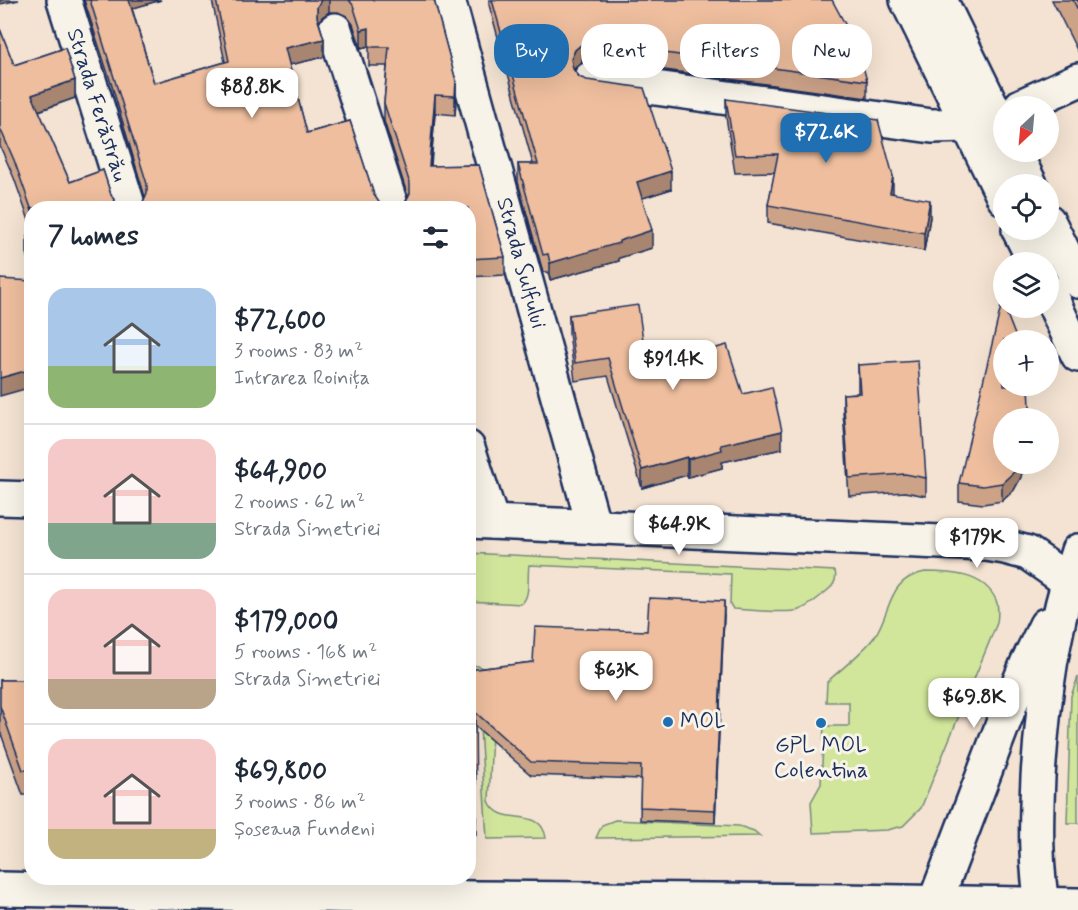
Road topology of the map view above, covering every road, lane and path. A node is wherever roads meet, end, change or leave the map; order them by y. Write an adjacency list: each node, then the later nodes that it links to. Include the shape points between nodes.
1 (64, 0): 12 (main road, Strada Ferăstrău)
2 (448, 0): 22 (main road, Strada Sulfului)
3 (907, 0): 10 (main road)
4 (940, 0): 9 (main road)
5 (335, 30): 13 (main road)
6 (590, 80): 11 (main road, via 932,126)
7 (1078, 80): 8 (main road)
8 (1046, 96)
9 (993, 107)
10 (993, 111)
11 (993, 120)
12 (127, 201)
13 (390, 201)
14 (1057, 240): 15 (main road)
15 (1078, 281)
16 (1059, 314): 17 (main road)
17 (1078, 355)
18 (476, 497): 21 (main road)
19 (0, 498): 20 (main road)
20 (24, 499)
21 (480, 521): 22 (main road)
22 (594, 527): 23 (main road, via 986,544)
23 (1073, 566): 26 (main road, via 1027,664); 27 (main road, via 1053,646 1041,727 1036,848)
24 (0, 889): 26 (main road)
25 (1078, 904): 27 (main road)
26 (934, 906): 27 (main road)
27 (1042, 907)

